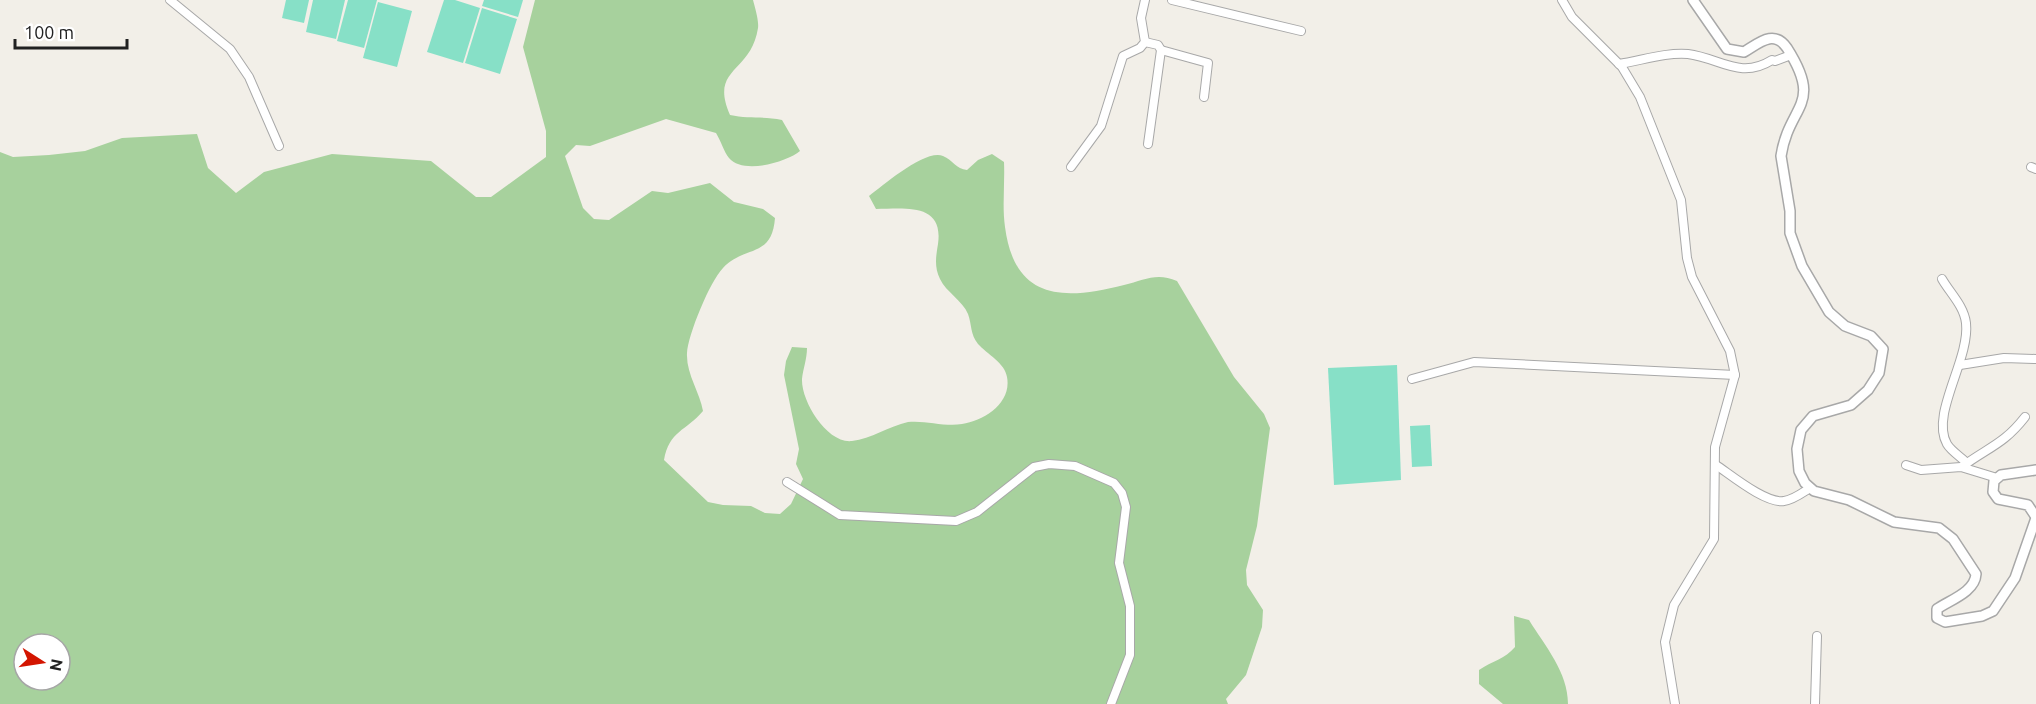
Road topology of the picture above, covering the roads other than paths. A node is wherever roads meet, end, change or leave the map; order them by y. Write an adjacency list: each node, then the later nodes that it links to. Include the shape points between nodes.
1 (170, 0): 13 (street, via 230,49 249,77)
2 (1145, 0): 7 (street, via 1141,18)
3 (1172, 0): 6 (street)
4 (1562, 0): 10 (street, via 1572,17)
5 (1693, 0): 9 (street, via 1732,52 1744,52 1768,38 1777,38)
6 (1301, 31)
7 (1144, 42): 8 (street, via 1158,45); 14 (street, via 1123,56 1101,126)
8 (1161, 50): 11 (street, via 1208,63); 12 (street)
9 (1791, 55): 10 (street, via 1757,69 1740,69 1689,54); 27 (street, via 1803,74 1804,88 1781,156 1793,246 1829,312 1845,326 1871,336 1883,349 1879,373 1868,390 1851,405 1814,416 1801,430 1799,471)
10 (1619, 64): 18 (street, via 1640,96 1671,171 1681,200 1686,258 1730,351)
11 (1204, 97)
12 (1148, 144)
13 (279, 146)
14 (1071, 167)
15 (1942, 279): 17 (street, via 1963,309 1966,321)
16 (2036, 359): 17 (street, via 2004,358)
17 (1960, 365): 23 (street, via 1946,400 1944,436)
18 (1735, 375): 19 (street, via 1474,362); 21 (street, via 1715,447)
19 (1412, 379)
20 (2025, 417): 23 (street, via 2010,436)
21 (1716, 465): 27 (street, via 1776,501 1785,501); 31 (street, via 1714,540 1674,605 1665,642)
22 (1906, 465): 23 (street, via 1921,470)
23 (1964, 465): 25 (street)
24 (2036, 470): 25 (street)
25 (1997, 478): 28 (street, via 1995,496 2028,505)
26 (787, 482): 30 (street, via 840,516 956,522 977,512 1034,467 1075,466 1114,483 1126,507 1119,562 1130,606 1130,655)
27 (1810, 488): 28 (street, via 1849,500 1885,519 1946,532 1976,574 1976,580 1937,609 1937,618 1945,622 1982,616 1998,604 2015,578)
28 (2036, 518)
29 (1817, 636): 32 (street)
30 (1111, 704)
31 (1675, 704)
32 (1815, 704)

